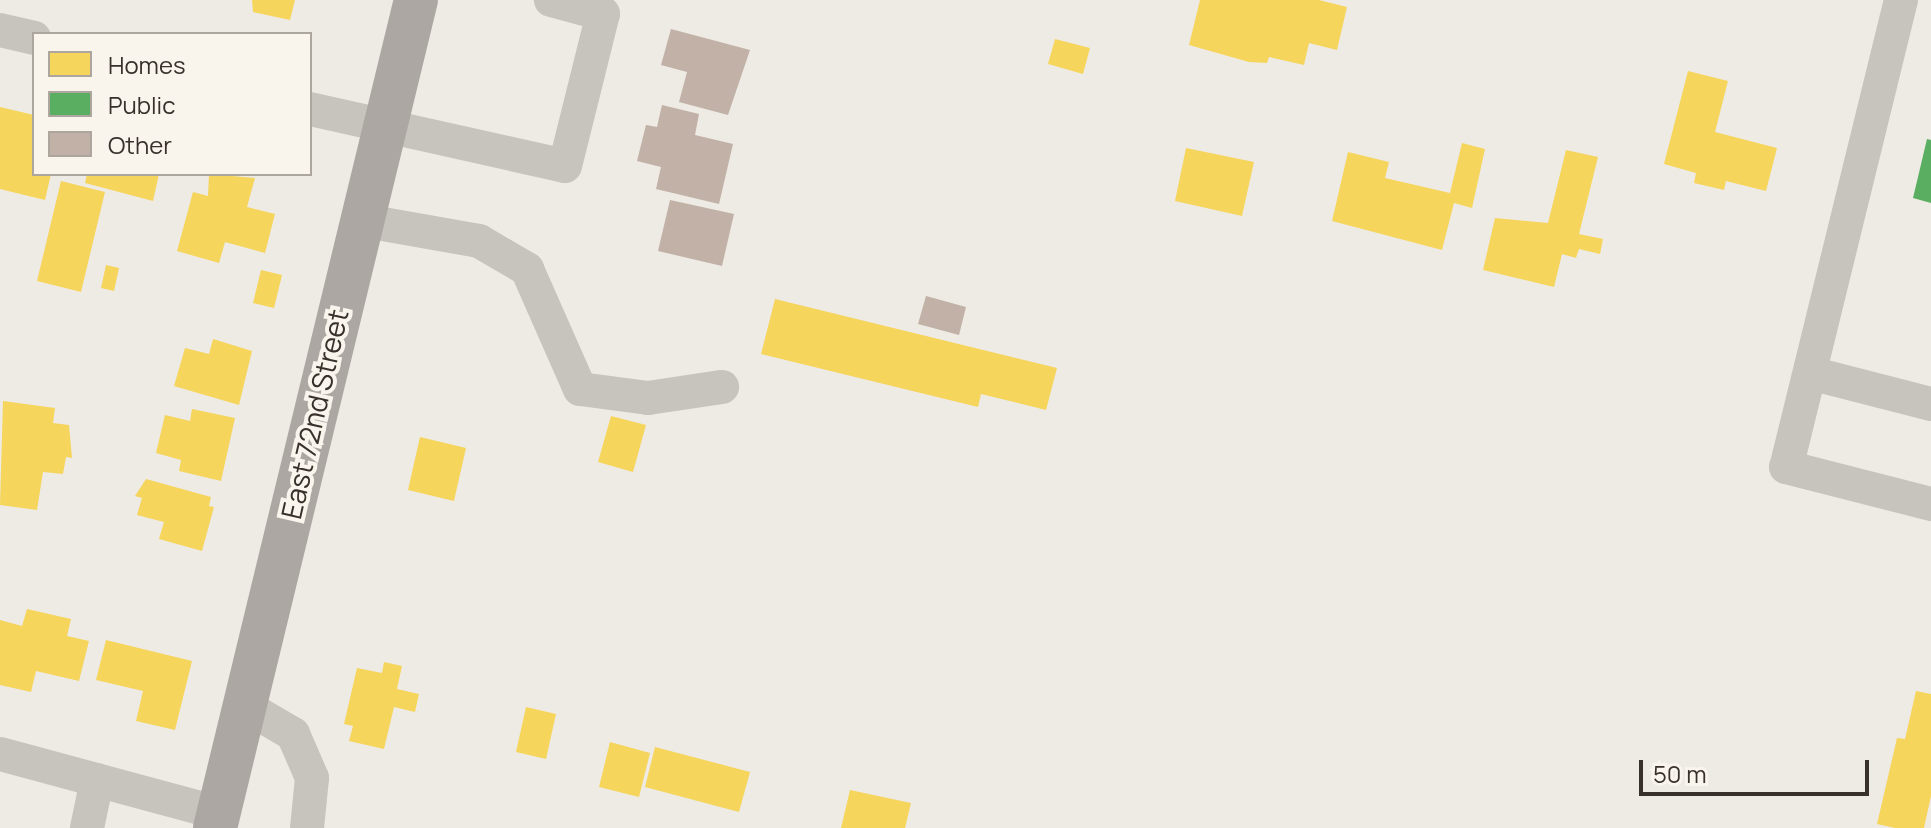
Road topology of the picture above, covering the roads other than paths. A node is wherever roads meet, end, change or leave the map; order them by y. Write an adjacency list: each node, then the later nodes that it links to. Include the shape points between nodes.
1 (416, 0): 7 (main road, East 72nd Street)
2 (551, 0): 7 (street, via 603,14 565,166)
3 (1901, 0): 9 (street)
4 (0, 30): 5 (street)
5 (32, 38)
6 (312, 110): 7 (street)
7 (384, 128): 8 (main road, East 72nd Street)
8 (360, 220): 10 (street, via 479,241 527,269 580,389 648,398); 13 (main road, East 72nd Street)
9 (1810, 373): 11 (street); 12 (street, via 1786,467)
10 (722, 387)
11 (1931, 404)
12 (1931, 504)
13 (245, 706): 16 (main road, East 72nd Street); 18 (street, via 293,734 312,778)
14 (0, 754): 15 (street)
15 (97, 780): 16 (street); 17 (street)
16 (217, 820)
17 (87, 828)
18 (307, 828)

